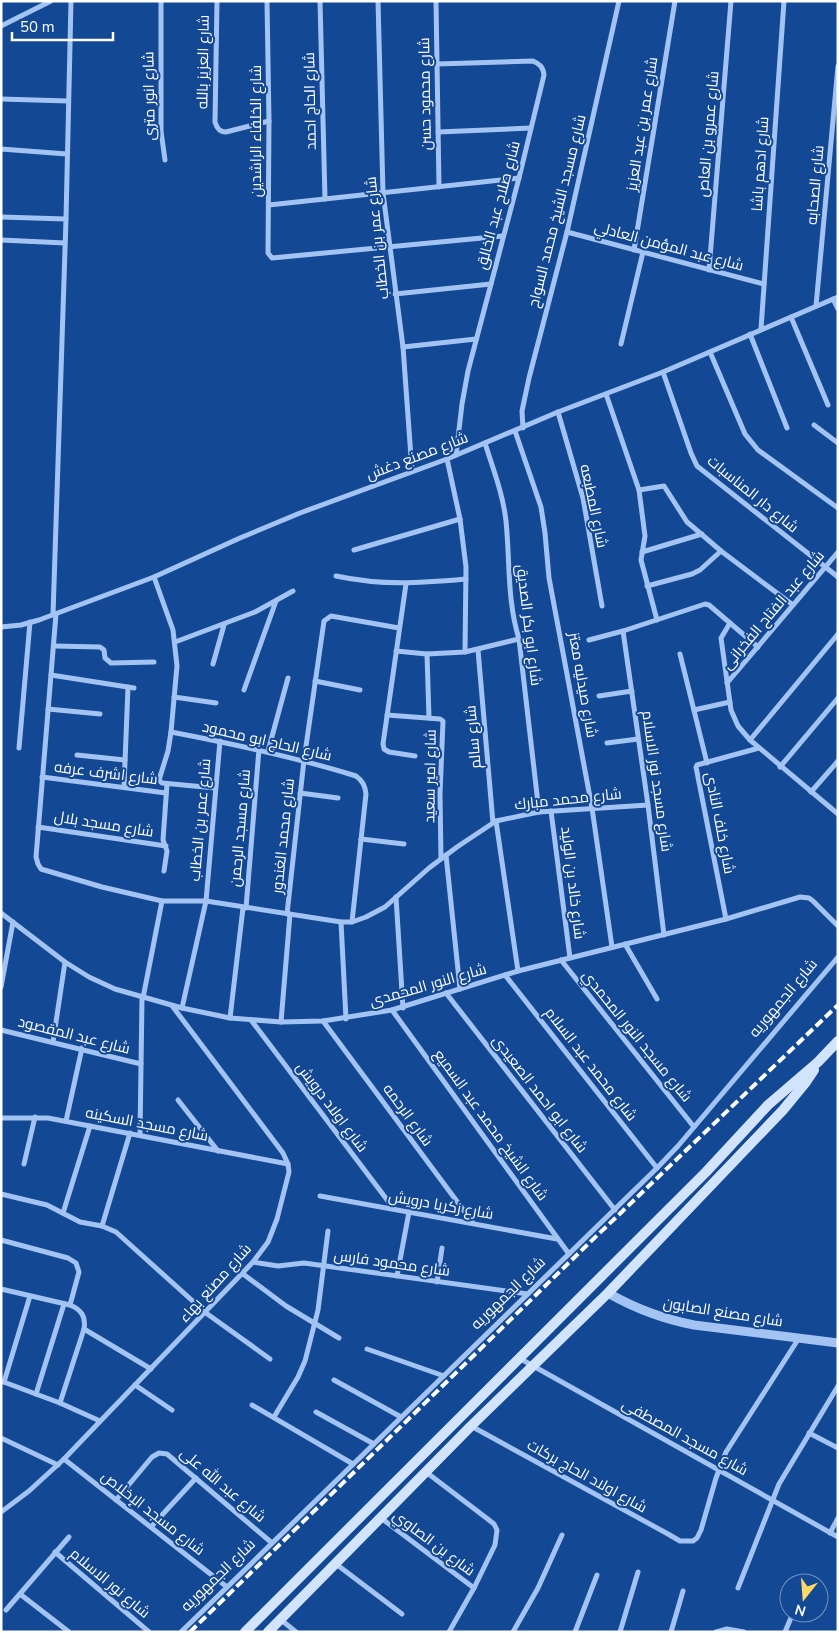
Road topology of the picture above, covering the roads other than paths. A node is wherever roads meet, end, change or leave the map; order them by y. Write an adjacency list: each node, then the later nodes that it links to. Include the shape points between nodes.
1 (51, 1): 13 (street)
2 (71, 1): 17 (street)
3 (161, 1): 23 (street, شارع انور مترى, via 160,124)
4 (217, 1): 18 (street, شارع العزيز بالله, via 216,127 226,132)
5 (266, 1): 18 (street, شارع الخلفاء الراشدين)
6 (320, 1): 27 (street, شارع الحاج احمد)
7 (378, 1): 26 (street, شارع عمر بن الخطاب)
8 (436, 1): 14 (street, شارع محمود حسن)
9 (619, 1): 31 (street, شارع مسجد الشيخ محمد السواح)
10 (675, 1): 36 (street, شارع عمر بن عبد العزيز)
11 (732, 1): 38 (street, شارع عمرو بن العاص)
12 (784, 1): 40 (street, شارع ادهم باشا)
13 (1, 26)
14 (437, 64): 19 (street, شارع صلاح عبد الخالق, via 533,60 539,63 544,75); 20 (street, شارع محمود حسن)
15 (838, 66): 43 (street, شارع الصحابه)
16 (1, 99): 17 (street)
17 (68, 101): 22 (street)
18 (270, 121): 28 (street, شارع الخلفاء الراشدين)
19 (531, 128): 20 (street); 24 (street, شارع صلاح عبد الخالق)
20 (438, 132): 25 (street, شارع محمود حسن)
21 (1, 149): 22 (street)
22 (67, 154): 30 (street)
23 (166, 160)
24 (519, 178): 25 (street); 32 (street, شارع صلاح عبد الخالق)
25 (439, 187): 26 (street)
26 (383, 193): 27 (street); 35 (street, شارع عمر بن الخطاب)
27 (325, 199): 28 (street)
28 (269, 205): 35 (street, شارع الخلفاء الراشدين, via 268,253 272,258)
29 (1, 217): 30 (street)
30 (66, 219): 34 (street)
31 (567, 232): 36 (street, شارع عبد المؤمن العادلي); 57 (street, شارع مسجد الشيخ محمد السواح, via 524,397)
32 (503, 236): 35 (street); 39 (street, شارع صلاح عبد الخالق)
33 (1, 240): 34 (street)
34 (65, 243): 84 (street)
35 (389, 246): 41 (street, شارع عمر بن الخطاب)
36 (634, 250): 37 (street, شارع عبد المؤمن العادلي)
37 (643, 252): 38 (street, شارع عبد المؤمن العادلي); 49 (street)
38 (708, 270): 40 (street, شارع عبد المؤمن العادلي)
39 (491, 284): 41 (street); 48 (street, شارع صلاح عبد الخالق)
40 (764, 284): 46 (street, شارع ادهم باشا)
41 (395, 294): 50 (street, شارع عمر بن الخطاب)
42 (836, 298): 43 (street, شارع مصنع دغش); 44 (street)
43 (816, 306): 45 (street, شارع مصنع دغش)
44 (838, 309)
45 (791, 316): 46 (street, شارع مصنع دغش); 54 (street)
46 (761, 329): 47 (street, شارع مصنع دغش)
47 (750, 334): 51 (street, شارع مصنع دغش); 58 (street)
48 (476, 339): 50 (street); 62 (street, شارع صلاح عبد الخالق, via 462,404)
49 (621, 344)
50 (403, 347): 64 (street, شارع عمر بن الخطاب)
51 (710, 352): 52 (street, شارع مصنع دغش); 66 (street, via 750,442)
52 (663, 372): 53 (street, شارع مصنع دغش); 73 (street, شارع دار المناسبات, via 697,466)
53 (606, 394): 55 (street, شارع مصنع دغش); 65 (street)
54 (828, 405)
55 (558, 412): 57 (street, شارع مصنع دغش); 83 (street, شارع المطبعه, via 583,498)
56 (814, 425): 61 (street)
57 (523, 428): 59 (street, شارع مصنع دغش)
58 (787, 428)
59 (514, 431): 60 (street, شارع مصنع دغش); 147 (street, شارع صيدليه معتز, via 541,507 549,578)
60 (485, 443): 62 (street, شارع مصنع دغش); 93 (street, شارع ابو بكر الصديق, via 504,509 511,599)
61 (838, 443)
62 (456, 455): 63 (street, شارع مصنع دغش)
63 (448, 459): 64 (street, شارع مصنع دغش); 67 (street)
64 (412, 471): 75 (street, شارع مصنع دغش, via 240,538)
65 (639, 490): 68 (street, via 664,486 688,522); 71 (street, via 645,536)
66 (838, 508)
67 (460, 519): 69 (street); 77 (street)
68 (702, 534): 70 (street); 71 (street)
69 (354, 550)
70 (721, 551): 79 (street, via 692,574); 82 (street)
71 (642, 552): 79 (street)
72 (838, 552): 73 (street, شارع عبد الفتاح الفخرانى)
73 (826, 567): 76 (street, شارع دار المناسبات); 82 (street, شارع عبد الفتاح الفخرانى)
74 (336, 576): 78 (street)
75 (154, 577): 84 (street, شارع مصنع دغش); 95 (street)
76 (838, 577)
77 (466, 579): 78 (street); 100 (street)
78 (406, 584): 90 (street)
79 (647, 586): 85 (street)
80 (292, 591): 81 (street)
81 (276, 601): 88 (street); 109 (street)
82 (793, 605): 97 (street, شارع عبد الفتاح الفخرانى)
83 (602, 606)
84 (55, 614): 86 (street, شارع مصنع دغش); 96 (street)
85 (657, 620): 87 (street, via 705,604); 91 (street)
86 (30, 622): 89 (street, شارع مصنع دغش); 127 (street)
87 (730, 623): 97 (street); 108 (street, via 721,638)
88 (224, 625): 95 (street); 104 (street)
89 (1, 627)
90 (400, 628): 99 (street); 107 (street, شارع محمد الغندور, via 331,616 324,622)
91 (623, 632): 94 (street); 111 (street, شارع مسجد نور الاسلام)
92 (838, 634): 124 (street)
93 (519, 639): 98 (street); 149 (street, شارع ابو بكر الصديق)
94 (589, 640)
95 (175, 642): 113 (street)
96 (54, 646): 103 (street, via 100,647 111,663); 105 (street)
97 (758, 647): 108 (street, شارع عبد الفتاح الفخرانى)
98 (478, 650): 100 (street); 151 (street, شارع سالم)
99 (396, 651): 101 (street); 120 (street)
100 (465, 652): 101 (street)
101 (427, 654): 121 (street)
102 (680, 654): 118 (street)
103 (154, 662)
104 (213, 664)
105 (51, 675): 117 (street); 133 (street, via 131,687)
106 (288, 678): 130 (street)
107 (315, 681): 110 (street); 134 (street, شارع محمد الغندور)
108 (727, 683): 115 (street)
109 (244, 690)
110 (360, 690)
111 (632, 691): 112 (street); 123 (street, شارع مسجد نور الاسلام)
112 (599, 696)
113 (174, 697): 116 (street); 122 (street)
114 (838, 698): 137 (street)
115 (730, 702): 118 (street); 124 (street, via 738,726)
116 (216, 703)
117 (48, 709): 119 (street); 138 (street)
118 (694, 710): 136 (street)
119 (100, 714)
120 (387, 715): 121 (street, شارع امير سعيد); 132 (street, via 384,748 389,752)
121 (429, 718): 156 (street, شارع امير سعيد, via 440,719 444,724 440,794)
122 (171, 732): 125 (street, شارع الحاج ابو محمود); 139 (street, شارع اشرف عرفه, via 159,780)
123 (638, 739): 126 (street); 146 (street, شارع مسجد نور الاسلام)
124 (750, 740): 128 (street)
125 (220, 741): 129 (street, شارع الحاج ابو محمود); 141 (street, شارع عمر بن الخطاب)
126 (607, 743)
127 (19, 748)
128 (758, 748): 136 (street, شارع خلف النادى); 137 (street)
129 (259, 749): 130 (street, شارع الحاج ابو محمود); 161 (street, شارع مسجد الرحمن)
130 (268, 751): 134 (street, شارع الحاج ابو محمود)
131 (77, 755): 133 (street)
132 (415, 756)
133 (125, 760): 140 (street)
134 (304, 760): 144 (street, شارع محمد الغندور); 153 (street, شارع الحاج ابو محمود, via 362,780 366,794)
135 (838, 760): 142 (street)
136 (707, 763): 164 (street, شارع خلف النادى, via 696,768)
137 (780, 767): 142 (street)
138 (42, 777): 140 (street, شارع اشرف عرفه); 152 (street)
139 (167, 784): 141 (street); 143 (street, شارع اشرف عرفه)
140 (124, 787): 143 (street, شارع اشرف عرفه)
141 (215, 788): 160 (street, شارع عمر بن الخطاب)
142 (811, 792): 150 (street)
143 (166, 793): 155 (street, شارع اشرف عرفه, via 163,840)
144 (300, 793): 145 (street); 163 (street, شارع محمد الغندور)
145 (338, 798)
146 (648, 805): 147 (street, شارع محمد مبارك); 169 (street, شارع مسجد نور الاسلام)
147 (592, 808): 148 (street, شارع محمد مبارك); 171 (street, شارع صيدليه معتز)
148 (552, 811): 149 (street, شارع محمد مبارك); 173 (street, شارع خالد بن الوليد)
149 (539, 812): 151 (street, شارع محمد مبارك)
150 (838, 814)
151 (494, 822): 156 (street, شارع محمد مبارك); 176 (street, شارع سالم)
152 (38, 827): 155 (street, شارع مسجد بلال); 159 (street, via 36,857 41,868)
153 (361, 839): 154 (street); 167 (street)
154 (404, 844)
155 (166, 846): 157 (street, شارع اشرف عرفه)
156 (444, 857): 158 (street, شارع محمد مبارك); 179 (street)
157 (164, 871)
158 (396, 897): 167 (street, شارع محمد مبارك, via 375,913); 185 (street)
159 (162, 901): 160 (street); 181 (street)
160 (206, 901): 161 (street); 184 (street, شارع عمر بن الخطاب)
161 (244, 908): 163 (street); 187 (street, شارع مسجد الرحمن)
162 (1, 912): 165 (street, شارع النور المحمدى)
163 (288, 914): 166 (street); 191 (street, شارع محمد الغندور)
164 (726, 919): 168 (street, شارع النور المحمدى, via 800,896 813,900); 169 (street, شارع النور المحمدى)
165 (13, 922): 175 (street, شارع النور المحمدى); 178 (street)
166 (341, 922): 167 (street); 188 (street)
167 (352, 922)
168 (838, 926)
169 (664, 935): 170 (street, شارع النور المحمدى)
170 (625, 944): 171 (street, شارع النور المحمدى); 182 (street)
171 (612, 947): 173 (street, شارع النور المحمدى)
172 (838, 957): 203 (street, شارع الجمهوريه)
173 (570, 958): 174 (street, شارع النور المحمدى)
174 (561, 960): 176 (street, شارع النور المحمدى); 203 (street, شارع مسجد النور المحمدي)
175 (65, 962): 181 (street, شارع النور المحمدى, via 115,989); 194 (street)
176 (518, 971): 177 (street, شارع النور المحمدى)
177 (505, 975): 179 (street, شارع النور المحمدى); 209 (street, شارع محمد عبد السلام)
178 (1, 987)
179 (460, 989): 180 (street, شارع النور المحمدى)
180 (446, 993): 185 (street, شارع النور المحمدى); 213 (street, شارع ابو احمد الصعيدى)
181 (143, 998): 183 (street, شارع النور المحمدى); 197 (street)
182 (657, 999)
183 (172, 1006): 184 (street, شارع النور المحمدى); 208 (street, via 284,1153)
184 (182, 1008): 187 (street, شارع النور المحمدى)
185 (403, 1008): 186 (street, شارع النور المحمدى)
186 (392, 1010): 188 (street, شارع النور المحمدى); 221 (street, شارع الشيخ محمد عبد السميع)
187 (230, 1018): 189 (street, شارع النور المحمدى)
188 (346, 1019): 190 (street, شارع النور المحمدى)
189 (251, 1020): 191 (street, شارع النور المحمدى); 212 (street, شارع اولاد درويش)
190 (323, 1021): 191 (street, شارع النور المحمدى); 217 (street, شارع الرحمه)
191 (281, 1022)
192 (1, 1030): 194 (street, شارع عبد المقصود)
193 (838, 1041): 196 (main road)
194 (53, 1042): 195 (street, شارع عبد المقصود)
195 (82, 1048): 197 (street, شارع عبد المقصود); 201 (street)
196 (818, 1062): 216 (main road, via 768,1105); 218 (main road, via 784,1110)
197 (141, 1064): 205 (street)
198 (178, 1100): 206 (street)
199 (35, 1117): 200 (street, شارع مسجد السكينه); 201 (street, شارع مسجد السكينه); 207 (street)
200 (1, 1118)
201 (66, 1121): 202 (street, شارع مسجد السكينه)
202 (90, 1126): 204 (street, شارع مسجد السكينه); 215 (street)
203 (694, 1127): 209 (street, شارع الجمهوريه)
204 (130, 1134): 205 (street, شارع مسجد السكينه); 219 (street)
205 (140, 1135): 206 (street, شارع مسجد السكينه)
206 (219, 1151): 208 (street, شارع مسجد السكينه)
207 (24, 1164)
208 (288, 1164): 225 (street, شارع مصنع بهاء, via 288,1180 277,1219 268,1242)
209 (657, 1168): 213 (street, شارع الجمهوريه)
210 (1, 1194): 215 (street, via 47,1205)
211 (320, 1196): 212 (street, شارع زكريا درويش)
212 (394, 1209): 214 (street, شارع زكريا درويش)
213 (615, 1210): 224 (street, شارع الجمهوريه)
214 (409, 1212): 217 (street, شارع زكريا درويش); 228 (street)
215 (63, 1213): 219 (street, via 80,1222)
216 (664, 1214): 218 (main road); 242 (main road)
217 (473, 1224): 221 (street, شارع زكريا درويش)
218 (674, 1225): 231 (main road)
219 (102, 1226): 235 (street, via 121,1235)
220 (328, 1231): 226 (street)
221 (558, 1239): 224 (street, شارع الشيخ محمد عبد السميع)
222 (1, 1240): 234 (street, via 76,1263 79,1272)
223 (442, 1248): 229 (street)
224 (569, 1254): 232 (street, شارع الجمهوريه)
225 (253, 1262): 226 (street, شارع محمود فارس, via 278,1266 299,1263); 227 (street, شارع مصنع بهاء)
226 (324, 1266): 228 (street, شارع محمود فارس); 236 (street)
227 (243, 1274): 235 (street, شارع مصنع بهاء); 236 (street)
228 (396, 1276): 229 (street, شارع محمود فارس)
229 (437, 1282): 232 (street, شارع محمود فارس)
230 (1, 1289): 233 (street)
231 (608, 1293): 239 (street, شارع مصنع الصابون, via 649,1314 671,1320); 244 (main road)
232 (528, 1294): 246 (street, شارع الجمهوريه)
233 (30, 1296): 234 (street); 248 (street)
234 (67, 1305): 237 (street, via 78,1308 83,1314); 251 (street)
235 (206, 1313): 243 (street); 245 (street, شارع مصنع بهاء)
236 (315, 1324): 238 (street); 256 (street, via 303,1367)
237 (84, 1330): 245 (street); 252 (street)
238 (339, 1338)
239 (799, 1338): 240 (street, شارع مصنع الصابون); 267 (street, via 726,1452)
240 (838, 1343)
241 (367, 1349): 246 (street)
242 (519, 1358): 244 (street, شارع مسجد المصطفى); 296 (main road)
243 (270, 1359)
244 (533, 1366): 259 (main road); 267 (street, شارع مسجد المصطفى)
245 (151, 1369): 249 (street, شارع مصنع بهاء)
246 (444, 1376): 257 (street, شارع الجمهوريه)
247 (334, 1380): 257 (street)
248 (2, 1381): 251 (street)
249 (135, 1385): 254 (street); 258 (street, شارع مصنع بهاء)
250 (837, 1390): 260 (street)
251 (36, 1394): 252 (street)
252 (60, 1404): 258 (street)
253 (252, 1405): 256 (street)
254 (172, 1410)
255 (316, 1412): 262 (street)
256 (274, 1417): 265 (street)
257 (401, 1417): 262 (street, شارع الجمهوريه)
258 (100, 1421): 264 (street, شارع مصنع بهاء)
259 (471, 1426): 267 (street, شارع اولاد الحاج بركات, via 680,1541 697,1538); 268 (main road)
260 (809, 1433): 263 (street); 271 (street)
261 (1, 1438): 266 (street)
262 (374, 1444): 265 (street, شارع الجمهوريه)
263 (838, 1448)
264 (64, 1460): 266 (street, شارع مصنع بهاء); 270 (street, شارع مسجد الإخلاص)
265 (353, 1464): 280 (street, شارع الجمهوريه)
266 (58, 1465): 272 (street, شارع مصنع بهاء)
267 (719, 1470): 271 (street, شارع مسجد المصطفى)
268 (426, 1472): 273 (main road); 286 (street, via 494,1524 497,1530 495,1546)
269 (196, 1478): 270 (street, شارع عبد الله على, via 171,1456 159,1454 152,1457); 275 (street); 280 (street, شارع عبد الله على)
270 (116, 1500): 275 (street, شارع مسجد الإخلاص)
271 (772, 1500): 276 (street, شارع مسجد المصطفى); 287 (street)
272 (1, 1512)
273 (380, 1518): 282 (main road); 286 (street, شارع بن الصاوي)
274 (838, 1518): 276 (street)
275 (151, 1527): 285 (street, شارع مسجد الإخلاص)
276 (830, 1533): 279 (street, شارع مسجد المصطفى)
277 (562, 1534): 300 (street, via 538,1588)
278 (69, 1537): 281 (street)
279 (838, 1537)
280 (272, 1543): 285 (street, شارع الجمهوريه)
281 (55, 1552): 289 (street); 294 (street, شارع نور الاسلام)
282 (336, 1563): 291 (street); 292 (main road)
283 (638, 1572): 302 (street)
284 (597, 1575): 301 (street)
285 (227, 1587): 295 (street, شارع الجمهوريه)
286 (474, 1588): 299 (street)
287 (738, 1588)
288 (683, 1590): 303 (street)
289 (20, 1594): 290 (street); 293 (street)
290 (6, 1610)
291 (402, 1614)
292 (280, 1619): 297 (main road); 298 (street)
293 (69, 1632)
294 (149, 1632)
295 (181, 1632)
296 (244, 1632)
297 (268, 1632)
298 (296, 1632)
299 (449, 1632)
300 (513, 1632)
301 (575, 1632)
302 (620, 1632)
303 (671, 1632)
304 (716, 1632): 305 (street, via 727,1628)
305 (744, 1632)

